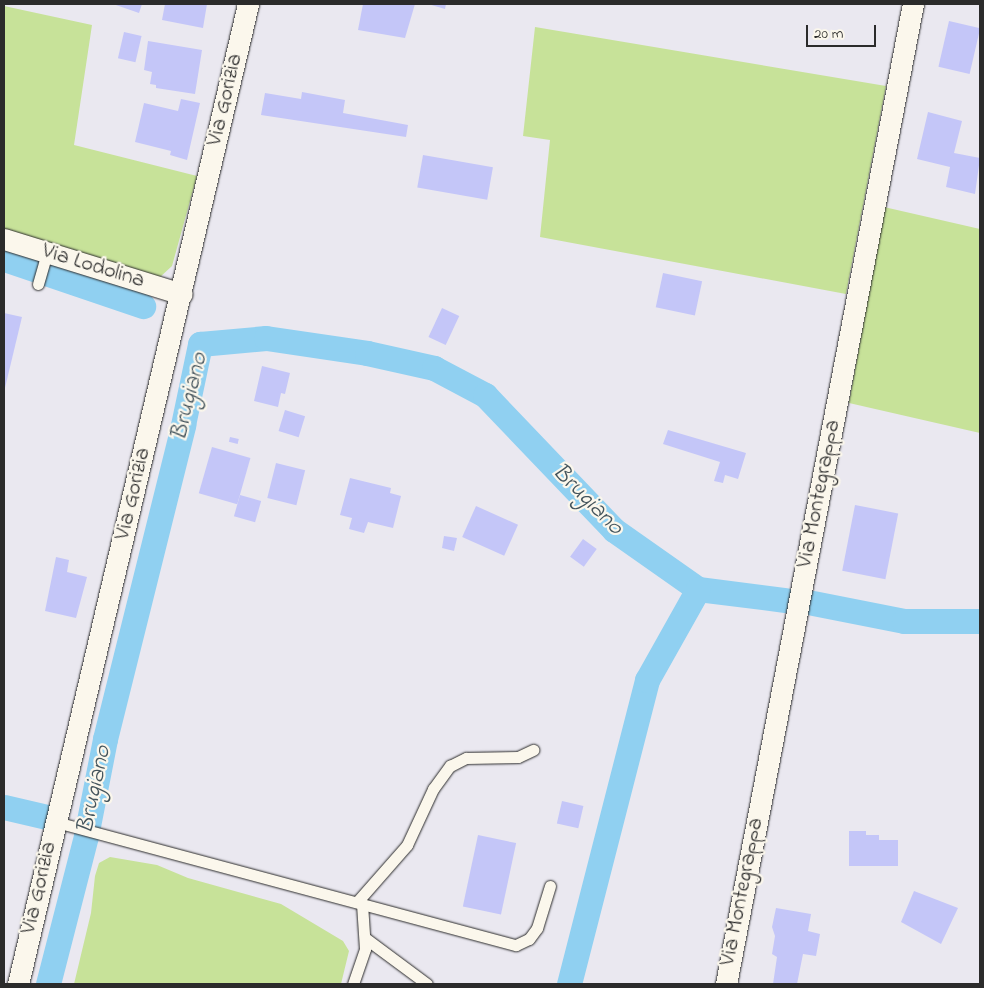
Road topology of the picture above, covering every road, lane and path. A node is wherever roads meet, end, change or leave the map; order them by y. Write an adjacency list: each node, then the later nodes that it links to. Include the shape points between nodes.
1 (248, 4): 6 (street, Via Gorizia)
2 (913, 4): 15 (street, Via Montegrappa)
3 (4, 240): 4 (street, Via Lodolina)
4 (47, 253): 5 (lane); 6 (street, Via Lodolina)
5 (38, 284)
6 (182, 294): 8 (street, Via Gorizia)
7 (533, 750): 10 (lane, via 518,756 466,758 450,766 433,789 407,845)
8 (64, 824): 10 (lane); 12 (street, Via Gorizia)
9 (550, 886): 10 (lane, via 537,928 529,939 516,945)
10 (360, 903): 11 (lane)
11 (365, 938): 13 (lane, via 365,948); 14 (lane)
12 (18, 984)
13 (353, 984)
14 (427, 984)
15 (726, 984)

